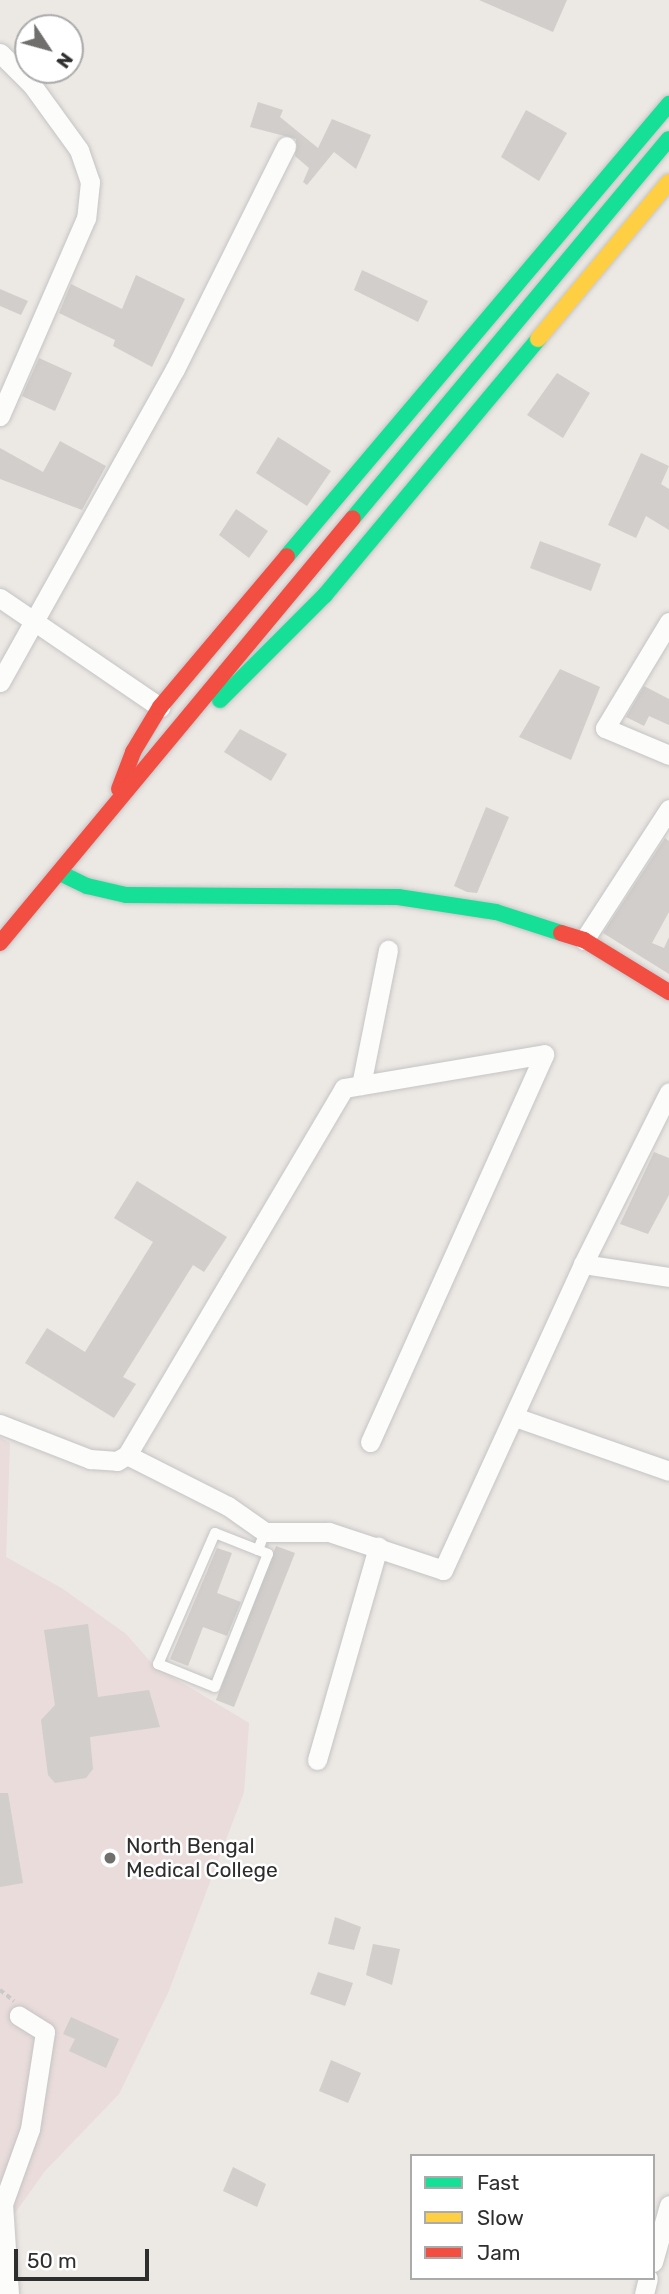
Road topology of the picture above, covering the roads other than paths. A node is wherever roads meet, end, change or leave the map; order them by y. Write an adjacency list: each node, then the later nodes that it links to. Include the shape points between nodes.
1 (0, 53): 6 (street, via 32,85 79,150 90,182 86,218)
2 (669, 104): 11 (main road)
3 (669, 139): 12 (main road)
4 (286, 146): 8 (street, via 175,369)
5 (669, 182): 12 (main road, via 315,605 238,685 215,705)
6 (0, 416)
7 (0, 598): 8 (street)
8 (33, 622): 10 (street); 11 (street)
9 (669, 622): 13 (street, via 605,728)
10 (0, 682)
11 (160, 707): 15 (main road, via 133,752)
12 (189, 718): 15 (main road)
13 (669, 755)
14 (669, 809): 17 (street)
15 (110, 812): 16 (main road)
16 (60, 873): 17 (main road, via 126,895 422,900 531,920); 18 (main road)
17 (584, 940): 20 (main road)
18 (0, 943)
19 (387, 950): 21 (street)
20 (669, 992)
21 (361, 1085): 27 (street, via 544,1055); 28 (street, via 344,1088)
22 (669, 1092): 23 (street)
23 (583, 1264): 24 (street); 25 (street)
24 (669, 1277)
25 (515, 1417): 29 (street); 31 (street, via 443,1570)
26 (0, 1424): 28 (street, via 90,1459 117,1461)
27 (370, 1443)
28 (127, 1455): 30 (street, via 228,1506)
29 (669, 1471)
30 (261, 1541): 30 (lane, via 268,1554 215,1687 158,1664 215,1533); 31 (street, via 319,1530)
31 (378, 1547): 32 (street)
32 (317, 1760)
33 (19, 2016): 37 (street, via 45,2032 30,2129 4,2197)
34 (669, 2205): 35 (street)
35 (664, 2243): 36 (street)
36 (655, 2259)
37 (9, 2294)

